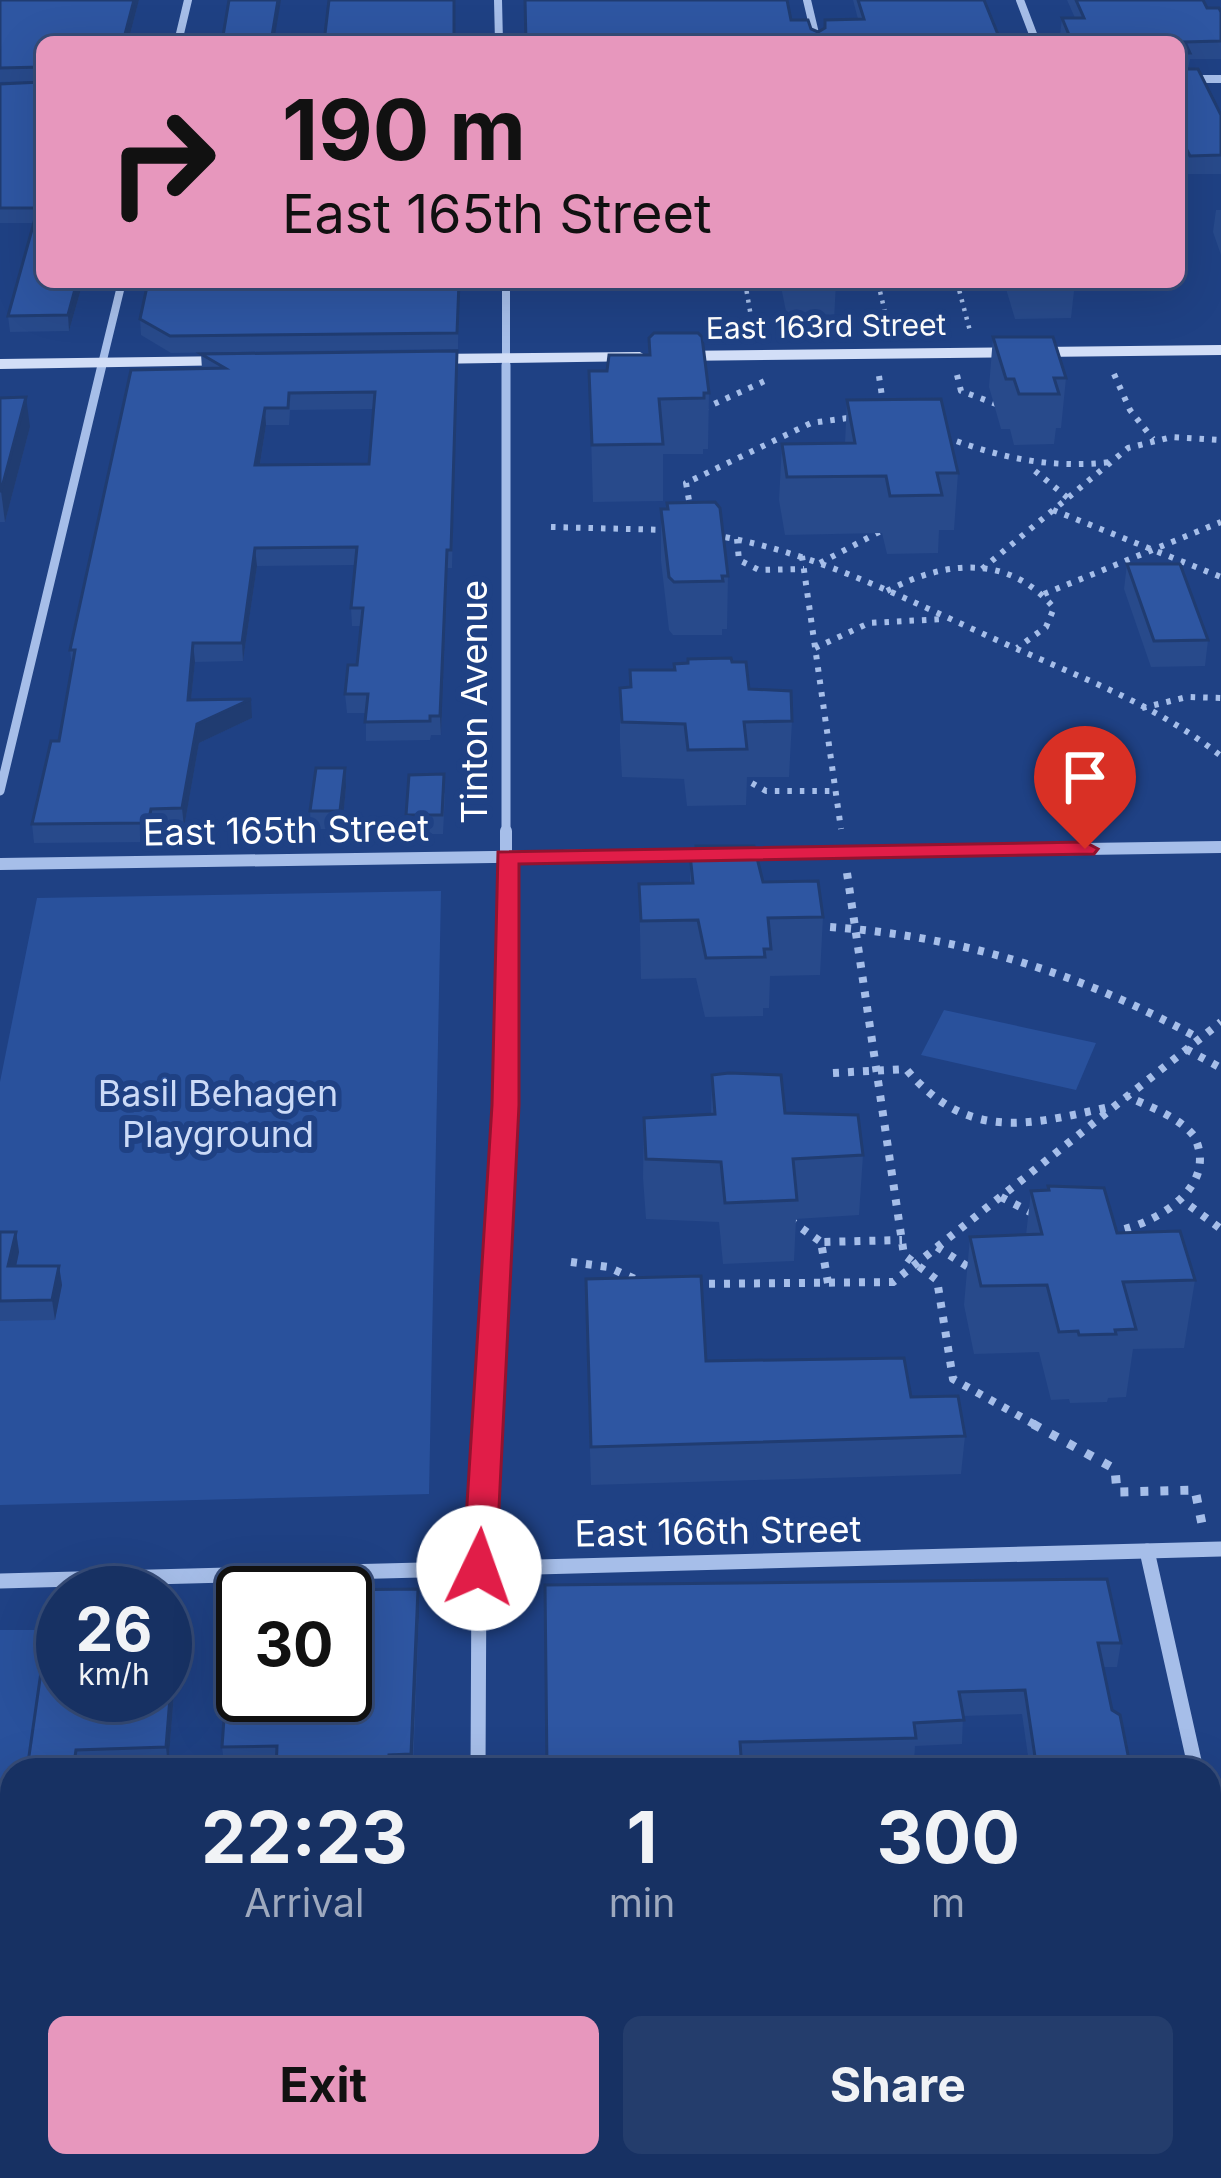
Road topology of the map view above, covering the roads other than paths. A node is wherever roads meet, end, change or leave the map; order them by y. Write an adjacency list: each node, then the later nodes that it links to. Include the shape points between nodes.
1 (188, 0): 5 (street)
2 (498, 0): 6 (street)
3 (807, 0): 7 (street)
4 (1020, 0): 8 (street)
5 (179, 36)
6 (499, 36)
7 (816, 36)
8 (1034, 36)
9 (1221, 79): 10 (street)
10 (1185, 80)
11 (121, 288): 17 (street)
12 (506, 288): 14 (street, Tinton Avenue)
13 (1221, 350): 14 (main road, East 163rd Street)
14 (508, 358): 15 (main road, East 163rd Street); 21 (street, Tinton Avenue)
15 (397, 359)
16 (255, 361): 17 (main road)
17 (103, 362): 18 (main road); 19 (street)
18 (0, 364)
19 (0, 791)
20 (1221, 847): 21 (street, East 165th Street)
21 (506, 857): 22 (street, East 165th Street); 25 (street, Tinton Avenue, via 506,1105)
22 (0, 864)
23 (1214, 1549): 24 (street, East 166th Street)
24 (1147, 1550): 25 (street, East 166th Street); 28 (street)
25 (479, 1568): 26 (street, East 166th Street); 27 (street, Tinton Avenue)
26 (0, 1581)
27 (478, 1758)
28 (1193, 1758)

